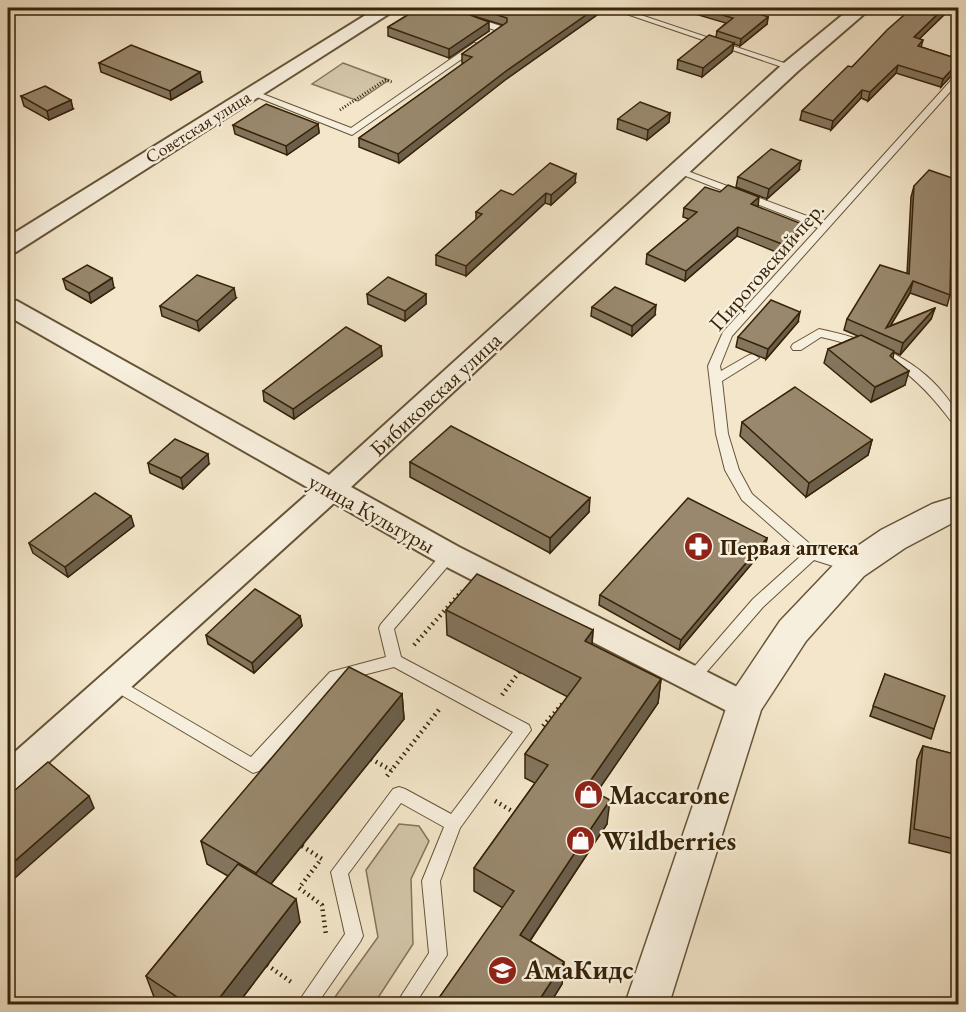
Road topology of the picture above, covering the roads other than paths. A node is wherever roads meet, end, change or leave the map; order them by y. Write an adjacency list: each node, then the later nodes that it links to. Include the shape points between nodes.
1 (389, 8): 7 (street, Советская улица)
2 (613, 8): 5 (lane)
3 (862, 8): 5 (street, Бибиковская улица)
4 (458, 15): 7 (lane, via 501,29 352,132)
5 (791, 67): 8 (street, Бибиковская улица)
6 (958, 78): 9 (lane, Пироговский пер.)
7 (252, 93): 10 (street, Советская улица)
8 (678, 171): 9 (lane); 16 (street, Бибиковская улица)
9 (826, 227): 14 (lane, Пироговский пер., via 727,335 714,366)
10 (8, 247)
11 (8, 306): 16 (street, улица Культуры)
12 (797, 347): 15 (lane, via 819,333 845,338 897,360 923,378)
13 (753, 358): 14 (lane)
14 (716, 379): 18 (lane, Пироговский пер., via 722,434 732,470 747,497)
15 (958, 422)
16 (330, 490): 19 (street, улица Культуры); 23 (street, Бибиковская улица)
17 (958, 508): 20 (street, via 893,539)
18 (812, 554): 20 (lane, Пироговский пер.); 22 (lane, via 758,603)
19 (448, 555): 21 (lane, via 386,628); 22 (street, улица Культуры)
20 (852, 567): 24 (street, via 793,631)
21 (394, 661): 23 (lane, via 335,675 253,766); 26 (lane, via 523,730)
22 (692, 679): 24 (street, улица Культуры)
23 (113, 683): 25 (street, Бибиковская улица)
24 (744, 705): 29 (street)
25 (8, 778)
26 (453, 824): 27 (lane, via 399,794 339,872 354,936); 28 (lane, via 430,881 438,955)
27 (307, 1005)
28 (405, 1005)
29 (647, 1005)

